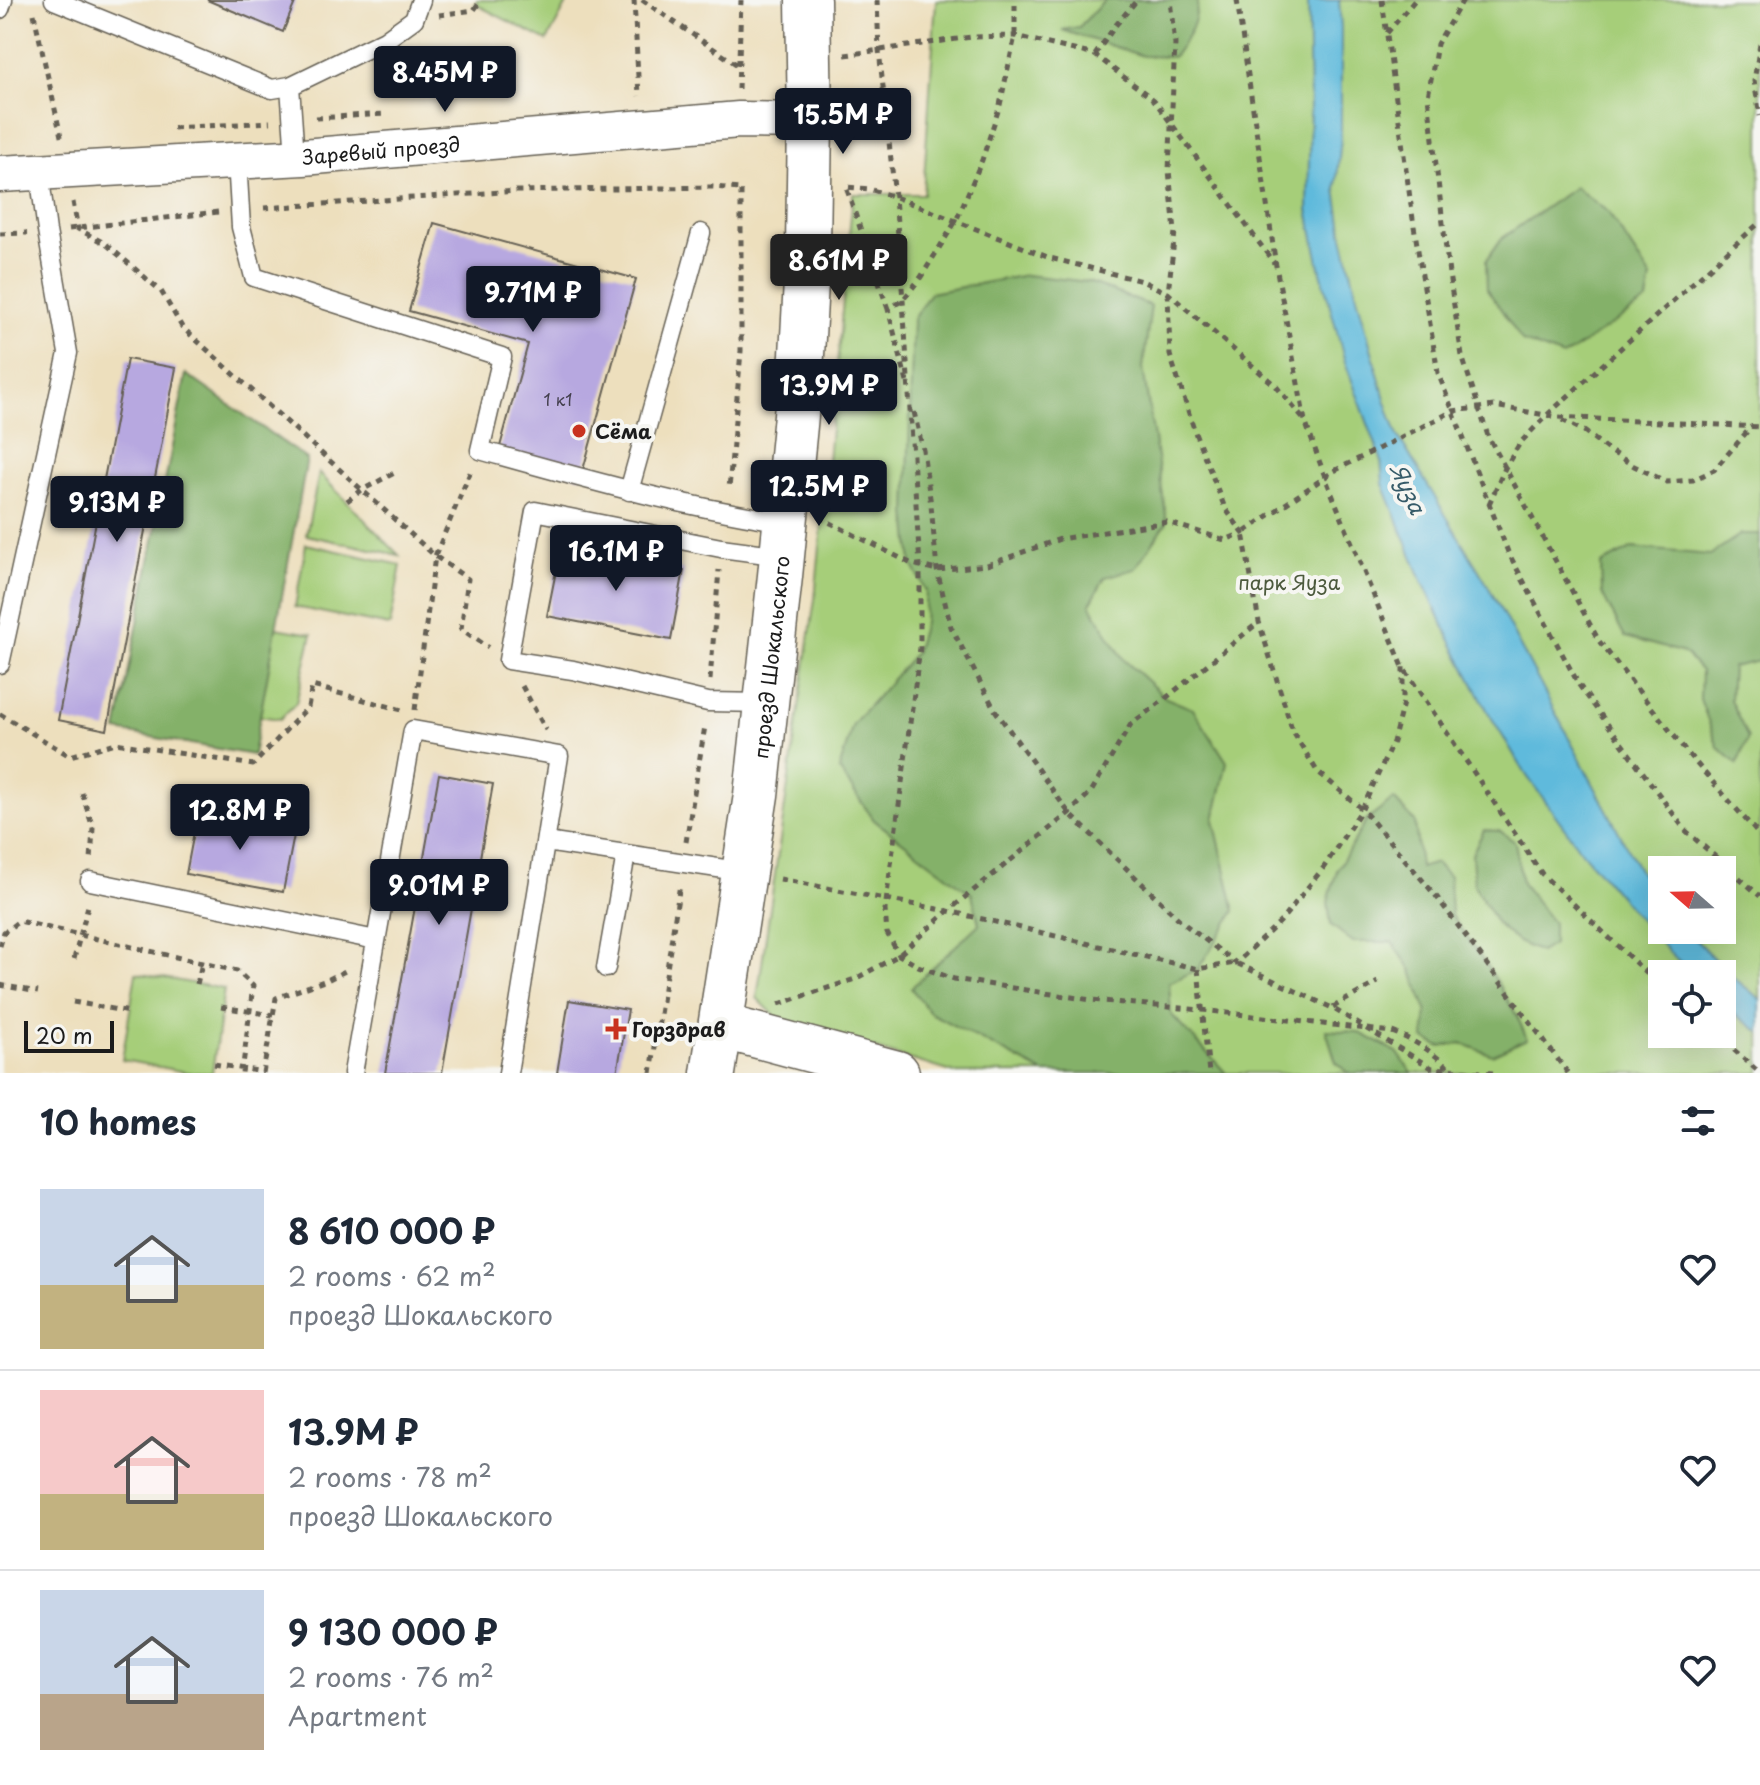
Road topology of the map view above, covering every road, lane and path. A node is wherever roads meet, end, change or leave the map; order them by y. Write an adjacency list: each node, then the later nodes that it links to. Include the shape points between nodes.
1 (3, 0): 17 (lane)
2 (54, 0): 27 (lane, via 272,89)
3 (421, 0): 19 (lane)
4 (481, 0): 19 (path, via 474,10)
5 (634, 0): 30 (path)
6 (642, 0): 26 (path)
7 (741, 0): 26 (path)
8 (808, 0): 35 (street, проезд Шокальского)
9 (877, 0): 23 (path)
10 (1015, 0): 21 (path)
11 (1137, 0): 25 (path)
12 (1170, 0): 36 (path, via 1175,44)
13 (1237, 0): 51 (path)
14 (1382, 0): 20 (path)
15 (1415, 0): 20 (path)
16 (1463, 0): 56 (path, via 1437,44 1428,97 1462,356)
17 (0, 9)
18 (34, 11): 38 (path)
19 (414, 19): 27 (lane, via 385,40)
20 (1386, 34): 57 (path, via 1438,373)
21 (1015, 36): 23 (path); 25 (path); 45 (path, via 1000,105)
22 (1760, 44): 33 (path, via 1754,81)
23 (879, 50): 24 (path); 43 (path)
24 (844, 55)
25 (1095, 55): 36 (path, via 1154,100)
26 (739, 66): 28 (path)
27 (290, 86): 34 (lane)
28 (738, 91)
29 (653, 96): 30 (path)
30 (639, 97): 31 (path)
31 (627, 98)
32 (388, 114): 34 (path)
33 (1760, 116)
34 (292, 120): 37 (path); 39 (lane)
35 (810, 121): 39 (street, Заревый проезд, via 739,120); 72 (street, проезд Шокальского)
36 (1170, 125): 51 (path); 52 (path, via 1175,232)
37 (169, 129)
38 (61, 136)
39 (295, 157): 40 (street, Заревый проезд)
40 (237, 160): 41 (street, Заревый проезд); 44 (lane)
41 (39, 172): 42 (street, Заревый проезд); 48 (lane)
42 (0, 174)
43 (895, 197): 45 (path); 53 (path); 54 (path, via 846,187)
44 (239, 209): 47 (path); 63 (lane, via 254,277 502,357); 71 (path, via 517,191 741,189 741,351)
45 (956, 221): 52 (path, via 1050,258 1142,281); 53 (path)
46 (1760, 222): 58 (path)
47 (78, 229): 48 (path); 67 (path, via 106,244 161,291 182,327)
48 (47, 231): 50 (path); 80 (lane, via 68,353)
49 (701, 233): 68 (lane)
50 (0, 234)
51 (1276, 266): 60 (path)
52 (1168, 293): 60 (path, via 1276,386); 73 (path, via 1170,355 1225,508)
53 (903, 300): 54 (path); 55 (path)
54 (888, 309): 55 (path)
55 (910, 398): 76 (path); 77 (path, via 923,450)
56 (1479, 408): 57 (path); 58 (path); 64 (path)
57 (1453, 411): 66 (path); 70 (path)
58 (1546, 416): 59 (path); 64 (path)
59 (1557, 417): 61 (path); 61 (path, via 1667,482 1693,480 1714,470)
60 (1305, 421): 66 (path)
61 (1752, 426): 62 (path)
62 (1760, 427)
63 (480, 450): 68 (lane); 75 (path)
64 (1505, 468): 70 (path); 89 (path, via 1599,641)
65 (398, 471): 67 (path)
66 (1325, 477): 73 (path); 81 (path)
67 (362, 490): 69 (path); 75 (path)
68 (629, 491): 71 (lane)
69 (347, 501)
70 (1488, 505): 95 (path, via 1579,685 1685,830)
71 (726, 513): 72 (lane)
72 (794, 531): 74 (lane); 76 (path, via 836,524); 83 (street, проезд Шокальского)
73 (1243, 533): 77 (path, via 1225,540 1167,522 1060,539 987,565); 78 (path)
74 (721, 548): 79 (lane, via 535,511); 82 (path)
75 (435, 556): 79 (path, via 468,579 461,629); 84 (path, via 415,714 312,686 308,707 253,765 116,743 70,756)
76 (920, 566): 77 (path); 96 (path, via 920,648)
77 (937, 570): 88 (path, via 951,627 995,710)
78 (1259, 622): 87 (path, via 1293,732 1317,771); 88 (path, via 1131,724 1091,792)
79 (508, 660): 82 (lane); 85 (path)
80 (0, 664)
81 (1403, 667): 87 (path, via 1403,703 1393,742); 107 (path, via 1542,874)
82 (708, 702): 83 (lane); 92 (path)
83 (767, 703): 93 (street, проезд Шокальского, via 756,795)
84 (0, 714)
85 (559, 756): 90 (lane); 100 (lane, via 413,730)
86 (82, 793): 94 (path, via 93,828)
87 (1362, 809): 104 (path, via 1280,922); 135 (path, via 1436,896)
88 (1069, 813): 97 (path); 104 (path, via 1183,923)
89 (1760, 836)
90 (546, 842): 91 (lane); 129 (lane)
91 (626, 854): 92 (lane); 105 (lane)
92 (683, 862): 93 (lane); 130 (path)
93 (757, 874): 96 (path); 120 (street, проезд Шокальского)
94 (90, 881): 98 (path); 100 (lane)
95 (1760, 896)
96 (886, 899): 97 (path); 101 (path, via 887,933)
97 (948, 911): 101 (path); 106 (path)
98 (81, 935): 99 (path, via 19,921 4,932); 102 (path); 103 (path)
99 (0, 946)
100 (375, 949): 119 (path, via 327,980 276,998); 128 (lane)
101 (899, 955): 113 (path, via 855,979); 116 (path, via 954,979)
102 (74, 959)
103 (202, 963): 109 (path); 117 (path, via 237,971 253,986)
104 (1236, 963): 106 (path); 115 (path)
105 (606, 968)
106 (1198, 969): 116 (path)
107 (1648, 975)
108 (1378, 982): 115 (path)
109 (197, 984)
110 (0, 985): 111 (path)
111 (38, 992)
112 (73, 1002): 118 (path)
113 (778, 1004)
114 (221, 1007): 117 (path)
115 (1332, 1008): 121 (path)
116 (1202, 1010): 121 (path); 133 (path)
117 (250, 1011): 119 (path); 124 (path)
118 (130, 1012)
119 (273, 1015): 127 (path)
120 (721, 1026): 131 (street, проезд Шокальского); 132 (street)
121 (1367, 1029): 125 (path); 126 (path, via 1412,1040)
122 (1732, 1048): 136 (path)
123 (214, 1064): 124 (path)
124 (242, 1071): 127 (path)
125 (1433, 1071): 126 (path)
126 (1452, 1071): 134 (path)
127 (263, 1073)
128 (353, 1073)
129 (508, 1073)
130 (651, 1073)
131 (713, 1073)
132 (897, 1073)
133 (1209, 1073)
134 (1493, 1073)
135 (1568, 1073)
136 (1760, 1073)

